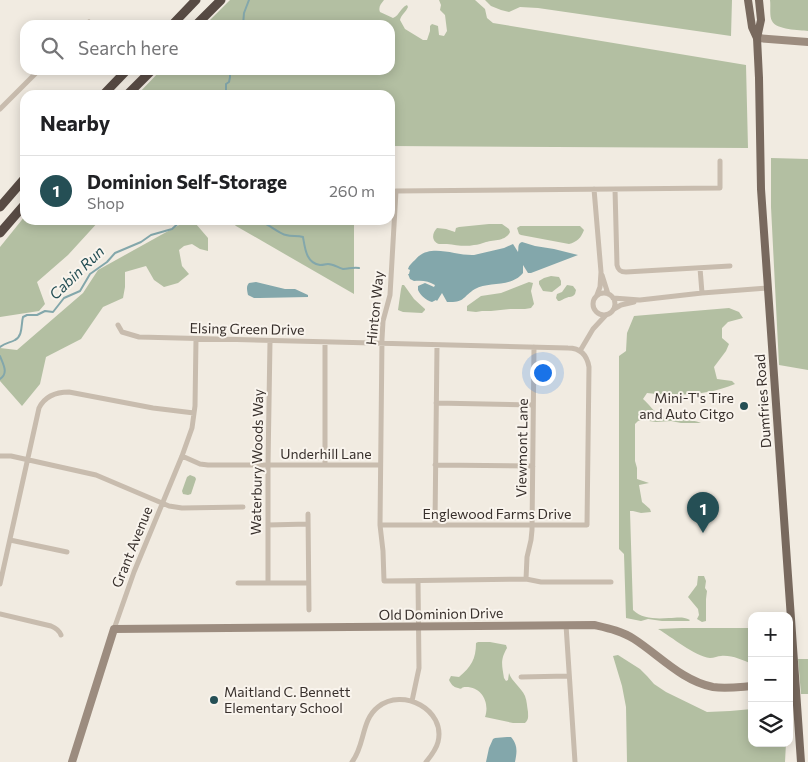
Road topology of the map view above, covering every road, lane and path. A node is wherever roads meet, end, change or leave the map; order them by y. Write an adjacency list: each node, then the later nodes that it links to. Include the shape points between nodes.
1 (196, 0): 5 (highway)
2 (221, 0): 6 (highway)
3 (748, 0): 7 (main road, Dumfries Road, via 749,16)
4 (760, 0): 7 (main road, Dumfries Road, via 761,20)
5 (177, 20)
6 (201, 20)
7 (757, 38): 8 (street); 27 (main road, Dumfries Road, via 761,189)
8 (808, 42)
9 (34, 75): 14 (street)
10 (123, 75): 12 (highway)
11 (147, 75): 13 (highway)
12 (108, 90)
13 (132, 90)
14 (0, 109)
15 (720, 161): 18 (street, Hinton Way, via 720,188)
16 (20, 184): 19 (highway)
17 (594, 189): 18 (street, Hinton Way); 20 (street, Hinton Way, via 396,191); 26 (street)
18 (615, 189): 25 (street, via 616,265 619,271)
19 (0, 207)
20 (395, 208)
21 (20, 210): 23 (highway)
22 (394, 225): 41 (street, Hinton Way, via 390,295 383,321)
23 (0, 233)
24 (730, 266): 25 (street)
25 (700, 268): 28 (street)
26 (601, 272): 29 (street); 30 (street)
27 (768, 288): 28 (street); 79 (main road, Dumfries Road)
28 (702, 293): 32 (street)
29 (608, 294): 30 (street); 31 (street)
30 (597, 296): 34 (street, via 593,302)
31 (613, 298): 32 (street); 33 (street)
32 (640, 300): 33 (street)
33 (614, 309): 35 (street)
34 (596, 312): 35 (street); 37 (street)
35 (606, 315): 37 (street)
36 (118, 325): 38 (street, Elsing Green Drive, via 122,332 132,336)
37 (594, 329): 44 (street)
38 (196, 339): 39 (street, Elsing Green Drive); 47 (street, Grant Avenue)
39 (270, 341): 40 (street, Elsing Green Drive); 51 (street, Waterbury Woods Way)
40 (325, 342): 41 (street, Elsing Green Drive); 52 (street)
41 (382, 344): 42 (street); 53 (street, Hinton Way)
42 (437, 345): 43 (street); 45 (street)
43 (534, 347): 44 (street); 46 (street, Viewmont Lane)
44 (580, 351): 63 (street, Englewood Farms Drive, via 589,368 586,525)
45 (436, 403): 46 (street); 54 (street)
46 (533, 404): 55 (street, Viewmont Lane)
47 (194, 413): 49 (street, Grant Avenue); 50 (street, via 57,392 45,399 39,408)
48 (0, 456): 50 (street)
49 (182, 456): 51 (street, Underhill Lane, via 208,466); 56 (street, Grant Avenue)
50 (28, 460): 56 (street, via 96,475); 64 (street)
51 (268, 465): 52 (street, Underhill Lane); 59 (street, Waterbury Woods Way)
52 (325, 465): 53 (street, Underhill Lane)
53 (380, 465): 61 (street, Hinton Way)
54 (435, 465): 55 (street); 62 (street)
55 (533, 466): 63 (street, Viewmont Lane)
56 (163, 504): 57 (street, via 182,508); 77 (street, Grant Avenue)
57 (243, 507)
58 (308, 514): 60 (street)
59 (268, 524): 60 (street); 70 (street, Waterbury Woods Way)
60 (308, 524): 71 (street)
61 (380, 525): 62 (street, Englewood Farms Drive); 67 (street, Hinton Way, via 384,581)
62 (435, 525): 63 (street, Englewood Farms Drive)
63 (532, 525): 66 (street, Viewmont Lane)
64 (10, 540): 65 (street); 72 (street)
65 (67, 552)
66 (526, 579): 67 (street, Hinton Way); 68 (street, Hinton Way)
67 (418, 581): 76 (street)
68 (611, 582)
69 (238, 583): 70 (street)
70 (268, 583): 71 (street)
71 (308, 583): 73 (street)
72 (0, 584)
73 (309, 610)
74 (0, 614): 78 (street, via 51,626)
75 (566, 625): 76 (street, Old Dominion Drive); 80 (street); 82 (street, Old Dominion Drive, via 594,625 618,631 700,683 723,688)
76 (418, 626): 77 (street, Old Dominion Drive); 84 (street, via 419,668)
77 (114, 629): 85 (street, Grant Avenue)
78 (61, 635)
79 (791, 657)
80 (568, 676): 81 (street); 88 (street)
81 (521, 678)
82 (748, 686)
83 (793, 692): 89 (main road, Dumfries Road)
84 (412, 701): 86 (street, via 390,701 378,707 370,717); 87 (street, via 427,709 438,726 438,744)
85 (72, 762)
86 (352, 762)
87 (426, 762)
88 (575, 762)
89 (801, 762)

